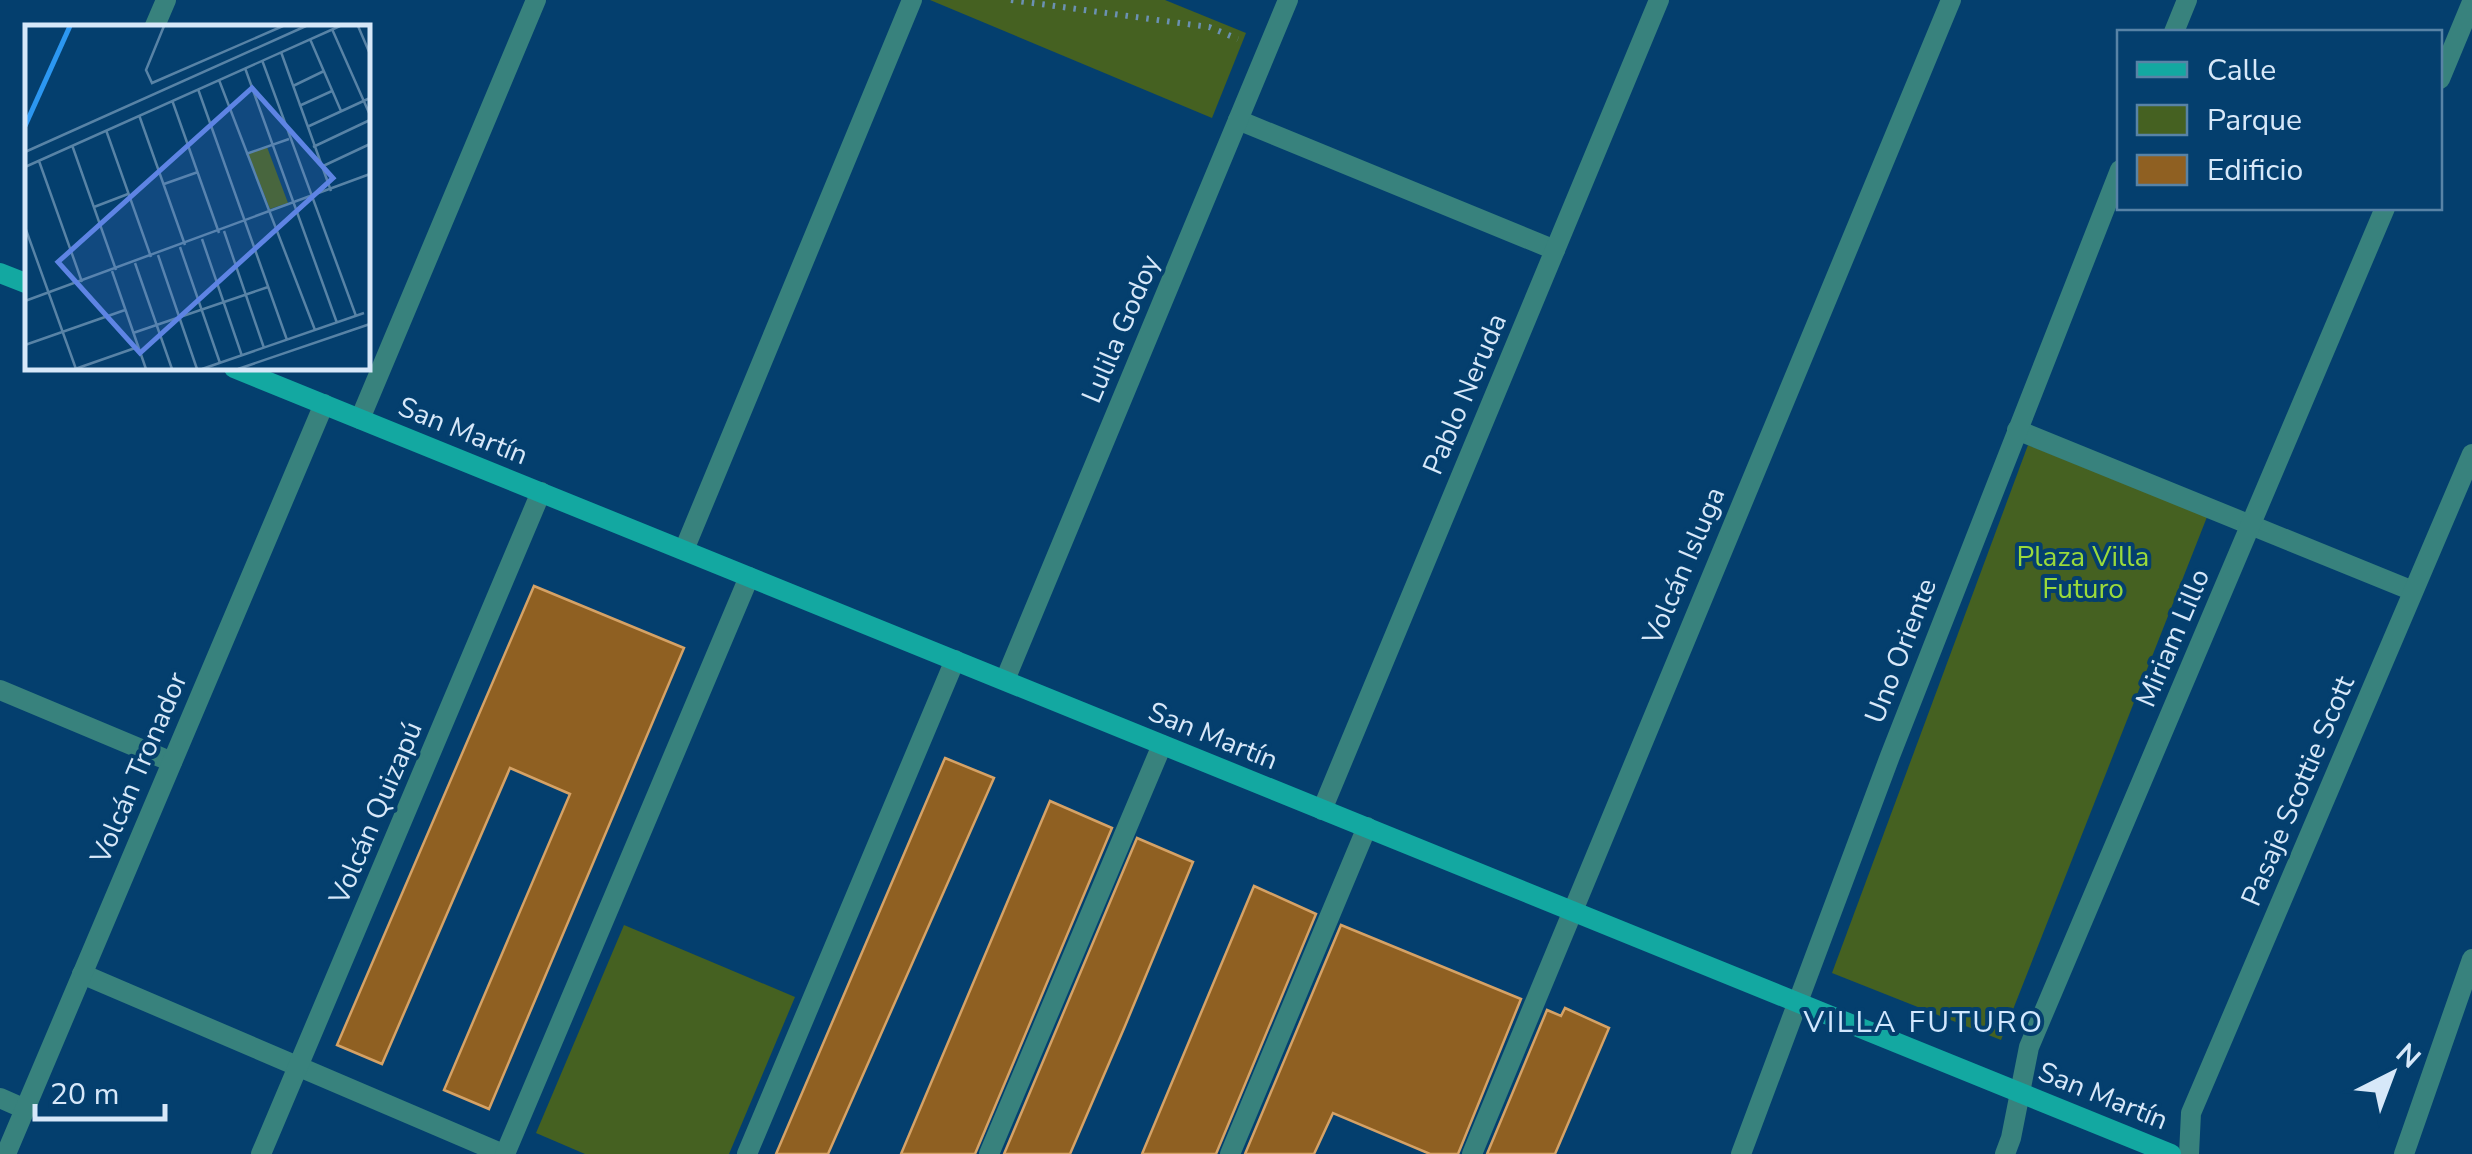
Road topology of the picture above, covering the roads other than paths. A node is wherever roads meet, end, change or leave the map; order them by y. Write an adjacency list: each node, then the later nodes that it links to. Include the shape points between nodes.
1 (166, 0): 9 (street)
2 (536, 0): 20 (street)
3 (912, 0): 25 (street)
4 (1288, 0): 12 (street, Lulila Godoy)
5 (1659, 0): 15 (street, Pablo Neruda)
6 (1950, 0): 35 (street, Volcán Isluga)
7 (2187, 0): 10 (street)
8 (2472, 2): 11 (street)
9 (155, 25)
10 (2175, 30)
11 (2442, 74)
12 (1238, 120): 15 (street); 29 (street, Lulila Godoy)
13 (2117, 178): 21 (street, Uno Oriente)
14 (2384, 210): 24 (street, Miriam Lillo)
15 (1555, 250): 33 (street, Pablo Neruda)
16 (0, 272): 17 (street)
17 (25, 283)
18 (239, 370): 19 (street, San Martín)
19 (324, 404): 20 (street, San Martín); 32 (street, Volcán Tronador)
20 (360, 419): 23 (street, San Martín)
21 (2016, 430): 24 (street); 39 (street, Uno Oriente)
22 (2472, 454): 27 (street, Pasaje Scottie Scott)
23 (540, 492): 25 (street, San Martín); 40 (street, Volcán Quizapú)
24 (2250, 525): 27 (street); 41 (street, Miriam Lillo, via 2029,1047)
25 (684, 550): 26 (street, San Martín)
26 (749, 577): 28 (street, San Martín); 46 (street)
27 (2413, 591): 54 (street, Pasaje Scottie Scott, via 2191,1112)
28 (955, 660): 29 (street, San Martín); 47 (street)
29 (1004, 680): 31 (street, San Martín)
30 (0, 690): 32 (street)
31 (1162, 744): 33 (street, San Martín); 48 (street)
32 (172, 762): 37 (street, Volcán Tronador)
33 (1322, 810): 34 (street, San Martín)
34 (1367, 828): 35 (street, San Martín); 49 (street)
35 (1572, 911): 39 (street, San Martín); 50 (street, Volcán Isluga)
36 (2472, 959): 38 (street)
37 (82, 974): 40 (street); 43 (street, Volcán Tronador)
38 (2465, 994): 55 (street)
39 (1798, 1002): 41 (street, San Martín); 51 (street, Uno Oriente)
40 (298, 1066): 45 (street, Volcán Quizapú); 46 (street)
41 (2020, 1092): 52 (street, Miriam Lillo); 53 (street, San Martín)
42 (0, 1098): 43 (street)
43 (25, 1109): 44 (street, Volcán Tronador)
44 (6, 1154)
45 (262, 1154)
46 (504, 1154)
47 (747, 1154)
48 (988, 1154)
49 (1230, 1154)
50 (1472, 1154)
51 (1741, 1154)
52 (2004, 1154)
53 (2171, 1154)
54 (2188, 1154)
55 (2404, 1154)

